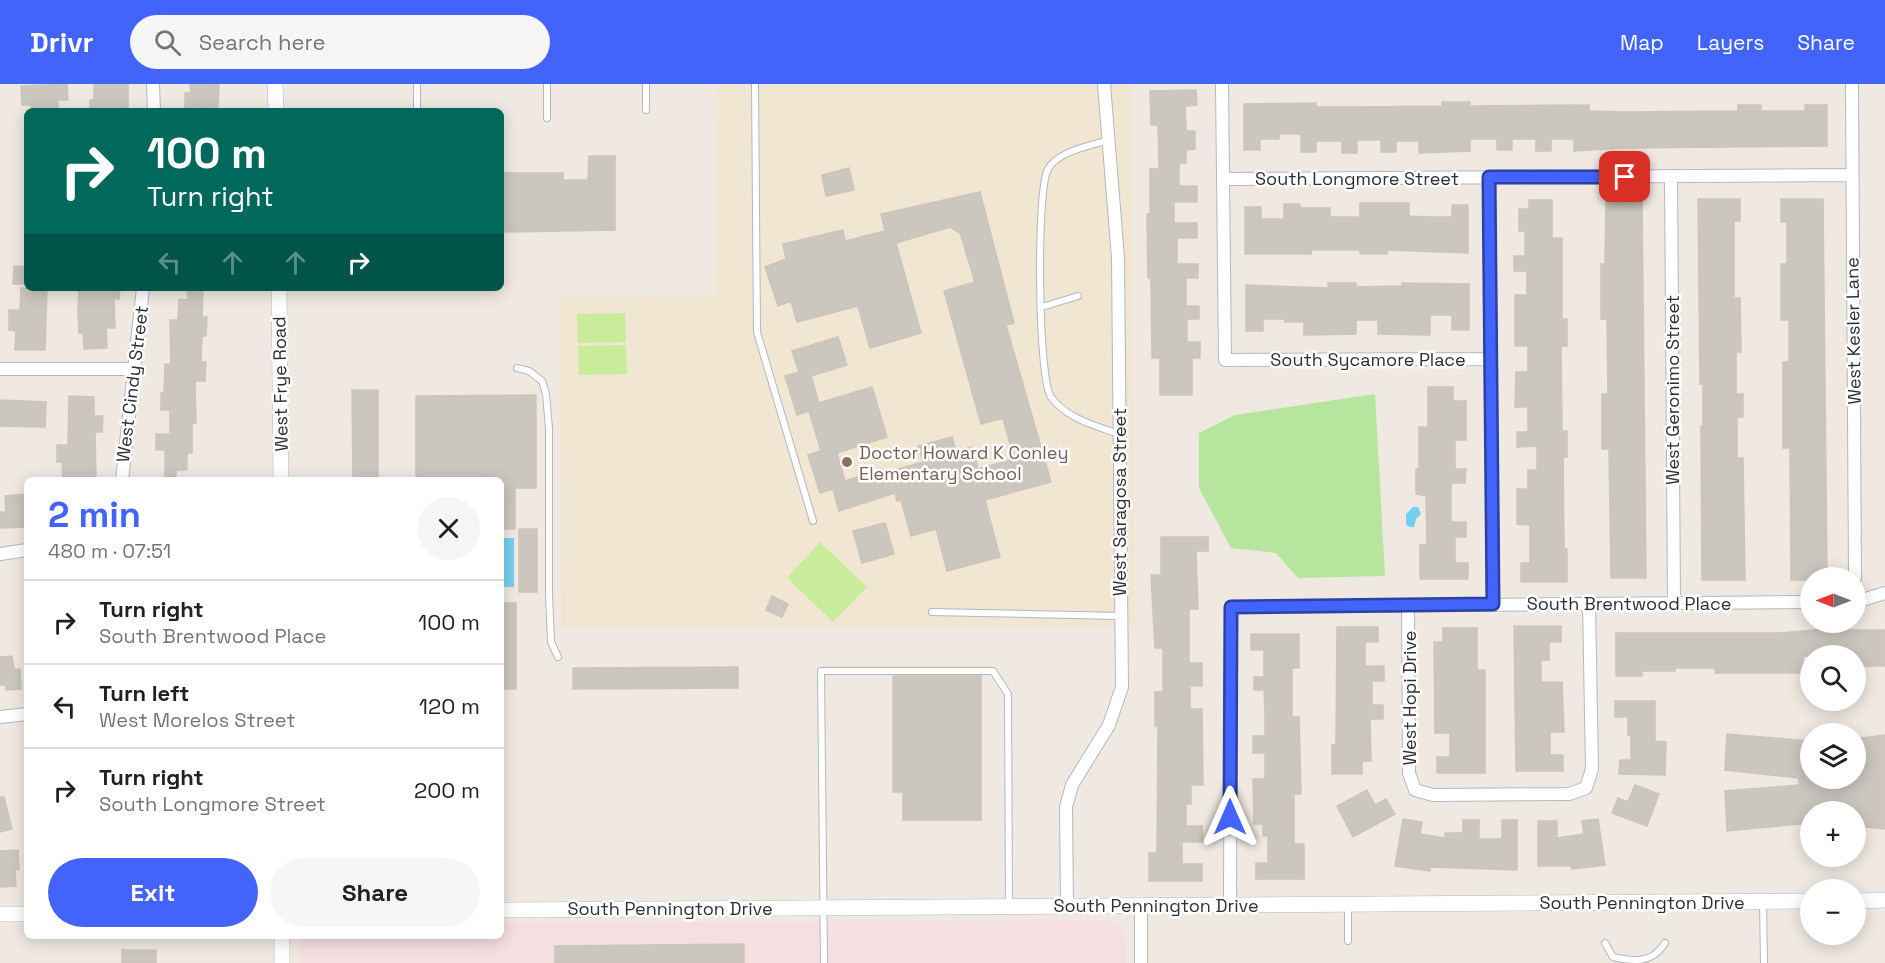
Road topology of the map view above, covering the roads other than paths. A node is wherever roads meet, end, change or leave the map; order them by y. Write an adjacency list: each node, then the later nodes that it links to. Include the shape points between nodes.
1 (153, 84): 10 (street)
2 (275, 84): 11 (street)
3 (417, 84): 12 (lane)
4 (547, 84): 14 (lane)
5 (646, 84): 13 (lane)
6 (755, 84): 31 (lane, via 757,332)
7 (1104, 84): 15 (street, West Saragosa Street)
8 (1222, 84): 19 (street)
9 (1852, 84): 16 (street, West Kesler Lane)
10 (154, 108)
11 (276, 108)
12 (417, 108)
13 (646, 110)
14 (547, 118)
15 (1109, 140): 23 (lane, via 1058,158 1048,169 1043,182 1040,229); 28 (street, West Saragosa Street, via 1118,258)
16 (1852, 175): 17 (street, South Longmore Street); 34 (street, West Kesler Lane)
17 (1671, 176): 18 (street, South Longmore Street); 39 (street, West Geronimo Street)
18 (1489, 177): 19 (street, South Longmore Street); 24 (street)
19 (1223, 179): 24 (street, South Sycamore Place, via 1225,360)
20 (143, 291): 27 (street, West Cindy Street)
21 (279, 291): 30 (street, West Frye Road)
22 (1078, 296): 23 (lane)
23 (1042, 307): 28 (lane, via 1044,368 1051,397 1078,419)
24 (1490, 359): 40 (street)
25 (517, 368): 44 (lane, via 542,381 546,393 551,642)
26 (0, 369): 27 (street)
27 (135, 369): 29 (street, West Cindy Street)
28 (1119, 434): 43 (street, West Saragosa Street)
29 (122, 477)
30 (280, 477)
31 (813, 521)
32 (24, 550): 33 (street)
33 (0, 554)
34 (1855, 567)
35 (1885, 593): 36 (street)
36 (1866, 599)
37 (1800, 602): 39 (street, South Brentwood Place)
38 (1589, 603): 39 (street, South Brentwood Place); 40 (street, South Brentwood Place); 41 (street, West Hopi Drive, via 1592,769 1586,788 1569,794 1433,795 1415,790 1409,773)
39 (1674, 603)
40 (1493, 604): 41 (street, South Brentwood Place)
41 (1408, 605): 52 (street, South Brentwood Place, via 1231,607)
42 (932, 612): 43 (lane)
43 (1120, 616): 54 (street, West Saragosa Street, via 1122,687 1109,725 1072,785 1066,807)
44 (558, 657)
45 (24, 714): 46 (street)
46 (0, 717)
47 (1885, 900): 49 (street)
48 (1800, 901): 50 (street, South Pennington Drive)
49 (1866, 901)
50 (1763, 902): 51 (street, South Pennington Drive); 67 (lane)
51 (1348, 904): 52 (street, South Pennington Drive); 61 (lane)
52 (1230, 905): 55 (street, South Pennington Drive)
53 (1009, 906): 54 (street, South Pennington Drive); 56 (street, South Pennington Drive); 56 (lane, via 1008,694 993,671 821,671)
54 (1067, 906): 55 (street, South Pennington Drive)
55 (1141, 906): 66 (street)
56 (822, 907): 57 (street, South Pennington Drive); 65 (lane)
57 (504, 910)
58 (0, 914): 59 (street)
59 (24, 914)
60 (282, 939): 64 (street)
61 (1348, 941)
62 (1605, 943): 63 (lane, via 1613,957 1624,960 1658,955)
63 (1665, 943)
64 (282, 963)
65 (824, 963)
66 (1141, 963)
67 (1764, 963)

